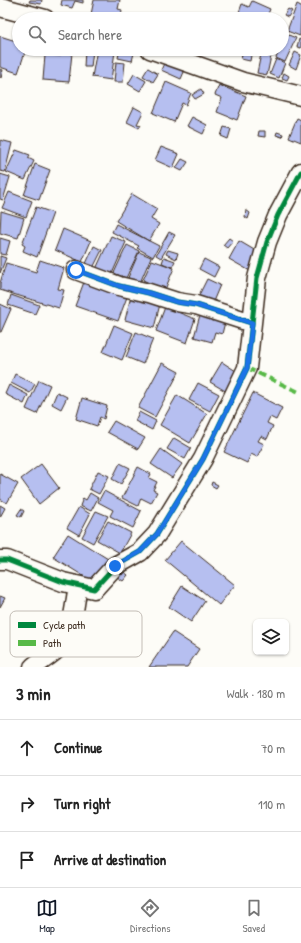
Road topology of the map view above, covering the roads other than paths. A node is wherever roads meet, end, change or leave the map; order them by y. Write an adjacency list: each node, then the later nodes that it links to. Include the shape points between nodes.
1 (0, 7): 2 (street)
2 (19, 12)
3 (170, 56): 4 (street, via 243,82)
4 (301, 96)
5 (301, 172): 7 (street, via 267,242 257,278)
6 (76, 270): 7 (street, via 119,286 196,305)
7 (252, 323): 9 (street, via 247,368 203,459 157,534 140,552 115,566 94,589)
8 (0, 560): 9 (street, via 7,560)
9 (78, 586): 10 (street)
10 (73, 611)
11 (46, 657): 12 (street)
12 (33, 667)

